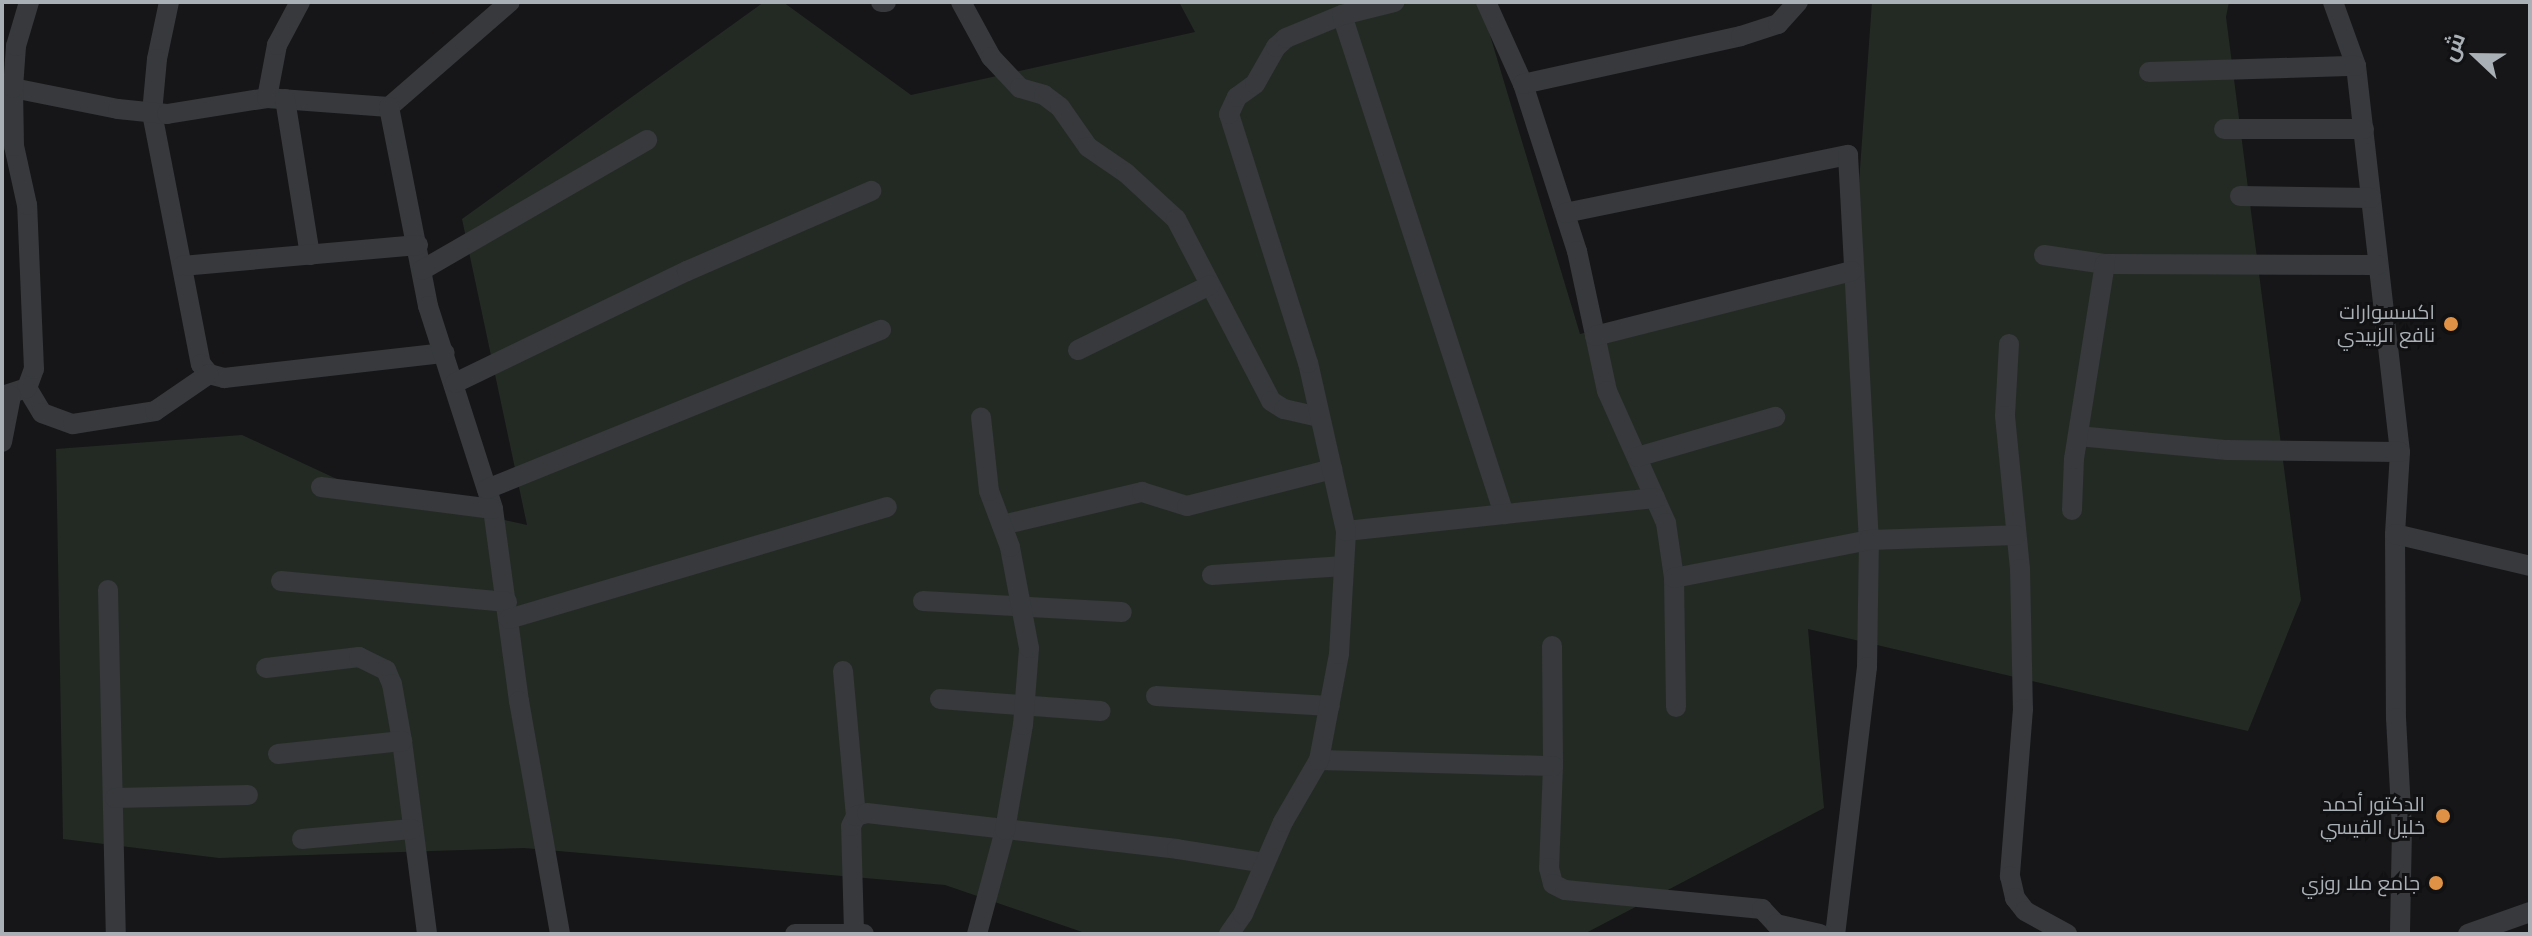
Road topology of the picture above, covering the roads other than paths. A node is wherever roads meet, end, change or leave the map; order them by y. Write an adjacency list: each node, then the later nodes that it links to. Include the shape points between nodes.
1 (29, 2): 14 (street, via 16,46)
2 (169, 2): 17 (street)
3 (300, 2): 15 (street, via 277,45)
4 (510, 2): 16 (street)
5 (961, 2): 34 (street, via 991,57 1020,88 1060,107 1088,147 1176,219)
6 (1394, 2): 10 (street)
7 (1486, 2): 13 (street)
8 (1798, 2): 13 (street, via 1778,24 1741,36)
9 (2333, 2): 11 (street)
10 (1342, 15): 44 (street, via 1286,38 1229,114 1308,363); 56 (street)
11 (2356, 66): 12 (street); 19 (street)
12 (2149, 72)
13 (1523, 84): 25 (street)
14 (13, 88): 17 (street); 21 (street)
15 (276, 99): 16 (street); 17 (street); 27 (street)
16 (389, 107): 26 (street)
17 (152, 113): 31 (street)
18 (2224, 129): 19 (street)
19 (2364, 129): 24 (street)
20 (647, 140): 32 (street)
21 (8, 146): 42 (street, via 27,205 34,369)
22 (871, 191): 41 (street, via 687,271)
23 (2240, 196): 24 (street)
24 (2371, 198): 30 (street)
25 (1565, 213): 33 (street, via 1848,155); 36 (street)
26 (418, 245): 27 (street); 32 (street)
27 (310, 255): 31 (street)
28 (2044, 255): 29 (street)
29 (2105, 264): 30 (street); 46 (street)
30 (2378, 265): 48 (street)
31 (182, 266): 40 (street, via 201,364)
32 (422, 270): 39 (street)
33 (1852, 271): 36 (street); 61 (street)
34 (1210, 285): 38 (street); 44 (street, via 1271,401)
35 (881, 330): 53 (street)
36 (1595, 336): 49 (street, via 1607,391)
37 (2009, 344): 60 (street, via 2005,416)
38 (1078, 350)
39 (445, 353): 40 (street, via 224,378); 41 (street)
40 (209, 374): 42 (street, via 155,411 73,424 42,413)
41 (455, 383): 53 (street)
42 (14, 394): 47 (street)
43 (981, 417): 57 (street, via 989,491)
44 (1320, 417): 50 (street)
45 (1775, 417): 49 (street)
46 (2078, 436): 48 (street, via 2227,450); 55 (street)
47 (2, 442)
48 (2400, 452): 59 (street)
49 (1637, 457): 52 (street)
50 (1332, 469): 57 (street, via 1187,506 1142,492); 58 (street)
51 (321, 487): 53 (street)
52 (1655, 498): 56 (street); 65 (street, via 1666,523)
53 (490, 499): 70 (street)
54 (887, 507): 70 (street)
55 (2072, 510)
56 (1504, 514): 58 (street)
57 (1002, 525): 69 (street)
58 (1346, 531): 62 (street)
59 (2395, 534): 63 (street); 103 (street)
60 (2016, 535): 61 (street); 102 (street, via 2023,709 2010,876 2015,898 2025,911)
61 (1869, 540): 65 (street); 101 (street, via 1867,667)
62 (1344, 566): 64 (street); 78 (street)
63 (2530, 566)
64 (1212, 575)
65 (1674, 578): 79 (street)
66 (281, 581): 70 (street)
67 (108, 590): 86 (street)
68 (923, 601): 69 (street)
69 (1021, 608): 71 (street); 77 (street, via 1029,648)
70 (508, 611): 96 (street)
71 (1122, 612)
72 (1552, 646): 84 (street)
73 (266, 668): 81 (street, via 359,657 376,663 392,684)
74 (843, 671): 87 (street)
75 (1156, 696): 78 (street)
76 (940, 699): 77 (street)
77 (1024, 706): 80 (street); 89 (street)
78 (1330, 706): 83 (street)
79 (1676, 707)
80 (1101, 711)
81 (402, 741): 82 (street); 88 (street)
82 (278, 754)
83 (1319, 760): 84 (street); 91 (street)
84 (1553, 766): 100 (street, via 1553,884 1565,890 1762,909 1776,924)
85 (248, 795): 86 (street)
86 (115, 798): 94 (street)
87 (856, 816): 89 (street, via 867,813); 93 (street, via 851,826)
88 (412, 829): 90 (street); 95 (street)
89 (1005, 830): 91 (street); 98 (street)
90 (302, 839)
91 (1264, 863): 99 (street)
92 (2530, 912): 104 (street)
93 (859, 933): 97 (street)
94 (116, 934)
95 (427, 934)
96 (560, 934)
97 (795, 934)
98 (977, 934)
99 (1229, 934)
100 (1820, 934)
101 (1835, 934)
102 (2067, 934)
103 (2400, 934)
104 (2468, 934)

